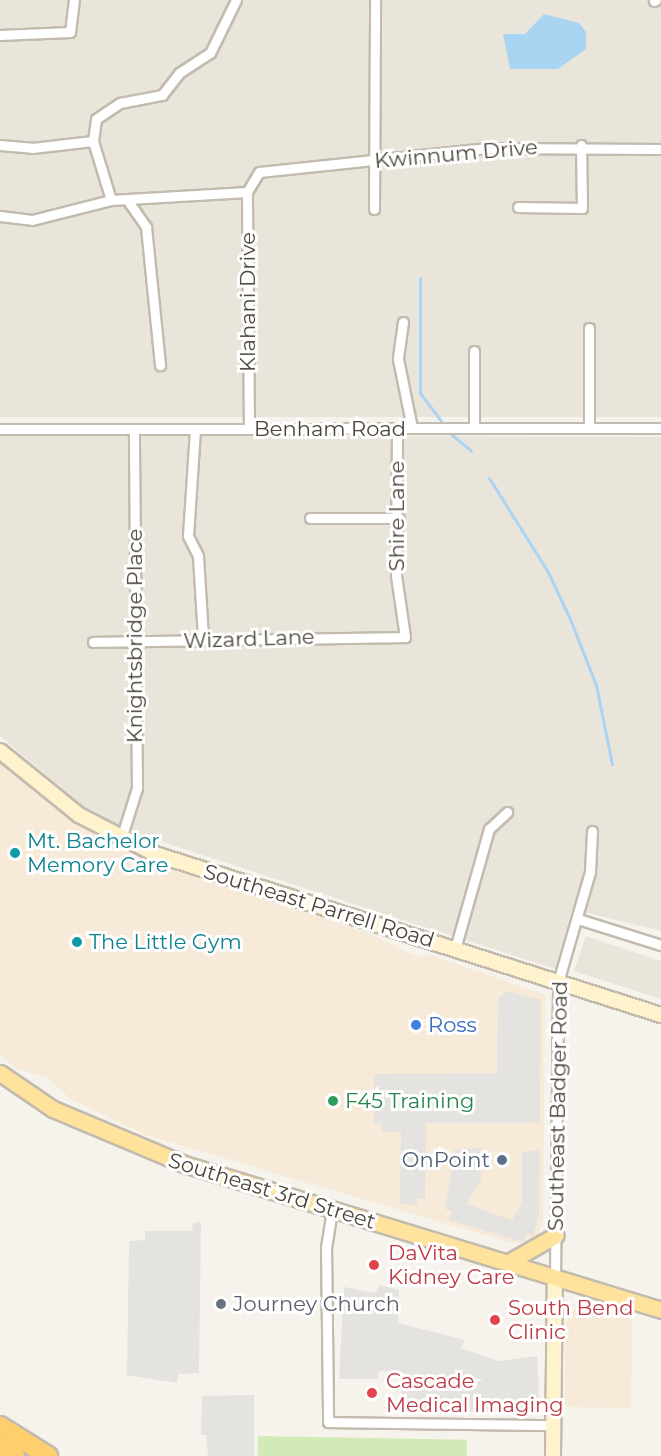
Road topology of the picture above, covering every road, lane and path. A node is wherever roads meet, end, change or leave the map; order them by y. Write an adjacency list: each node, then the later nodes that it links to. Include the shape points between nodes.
1 (74, 0): 4 (street, via 70,32)
2 (236, 0): 5 (street, via 210,53 179,73 162,95 105,110 96,118)
3 (375, 0): 9 (street)
4 (0, 35)
5 (93, 141): 6 (street, via 32,148); 12 (street)
6 (0, 145)
7 (581, 145): 8 (street, Kwinnum Drive); 9 (street, Kwinnum Drive, via 488,148); 14 (street, via 582,208)
8 (661, 149)
9 (375, 161): 10 (street, Kwinnum Drive); 15 (street)
10 (254, 176): 11 (street, Klahani Drive)
11 (247, 192): 13 (street); 26 (street, Klahani Drive)
12 (111, 200): 13 (street); 16 (street, via 49,218)
13 (128, 201): 20 (street, via 146,227)
14 (518, 207)
15 (374, 208)
16 (0, 216)
17 (403, 322): 21 (street, via 398,359)
18 (589, 328): 23 (street)
19 (474, 351): 22 (street)
20 (160, 365)
21 (412, 428): 22 (street, Benham Road); 27 (street, Benham Road)
22 (474, 428): 23 (street, Benham Road)
23 (589, 428): 24 (street, Benham Road)
24 (661, 428)
25 (0, 429): 29 (street, Benham Road)
26 (249, 429): 27 (street, Benham Road); 28 (street, Benham Road)
27 (397, 429): 31 (street, Shire Lane)
28 (195, 430): 29 (street, Benham Road); 32 (street, via 188,536 198,556)
29 (134, 431): 35 (street, Knightsbridge Place)
30 (310, 518): 31 (street)
31 (399, 518): 33 (street, Shire Lane, via 396,575)
32 (203, 637): 33 (street, Wizard Lane); 35 (street, Wizard Lane)
33 (405, 637)
34 (93, 642): 35 (street, Wizard Lane)
35 (135, 642): 39 (street, Knightsbridge Place, via 137,788)
36 (0, 751): 39 (street, Southeast Parrell Road, via 57,800)
37 (507, 812): 42 (street, via 489,829)
38 (592, 831): 40 (street, Southeast Badger Road, via 590,872)
39 (121, 839): 42 (street, Southeast Parrell Road, via 188,865)
40 (578, 919): 41 (street); 43 (street, Southeast Badger Road)
41 (661, 945)
42 (455, 949): 43 (street, Southeast Parrell Road)
43 (558, 982): 44 (street, Southeast Parrell Road); 47 (street, Southeast Badger Road)
44 (661, 1015)
45 (0, 1073): 46 (main road, Southeast 3rd Street, via 53,1109 141,1148)
46 (332, 1210): 48 (main road, Southeast 3rd Street); 51 (street, via 326,1246 328,1422)
47 (556, 1235): 48 (main road); 49 (street, Southeast Badger Road)
48 (507, 1263): 49 (main road, Southeast 3rd Street)
49 (555, 1278): 50 (main road, Southeast 3rd Street); 51 (street)
50 (661, 1310)
51 (552, 1425): 57 (street)
52 (0, 1426): 56 (highway)
53 (0, 1447): 54 (highway); 55 (highway)
54 (5, 1456)
55 (15, 1456)
56 (48, 1456)
57 (553, 1456)

